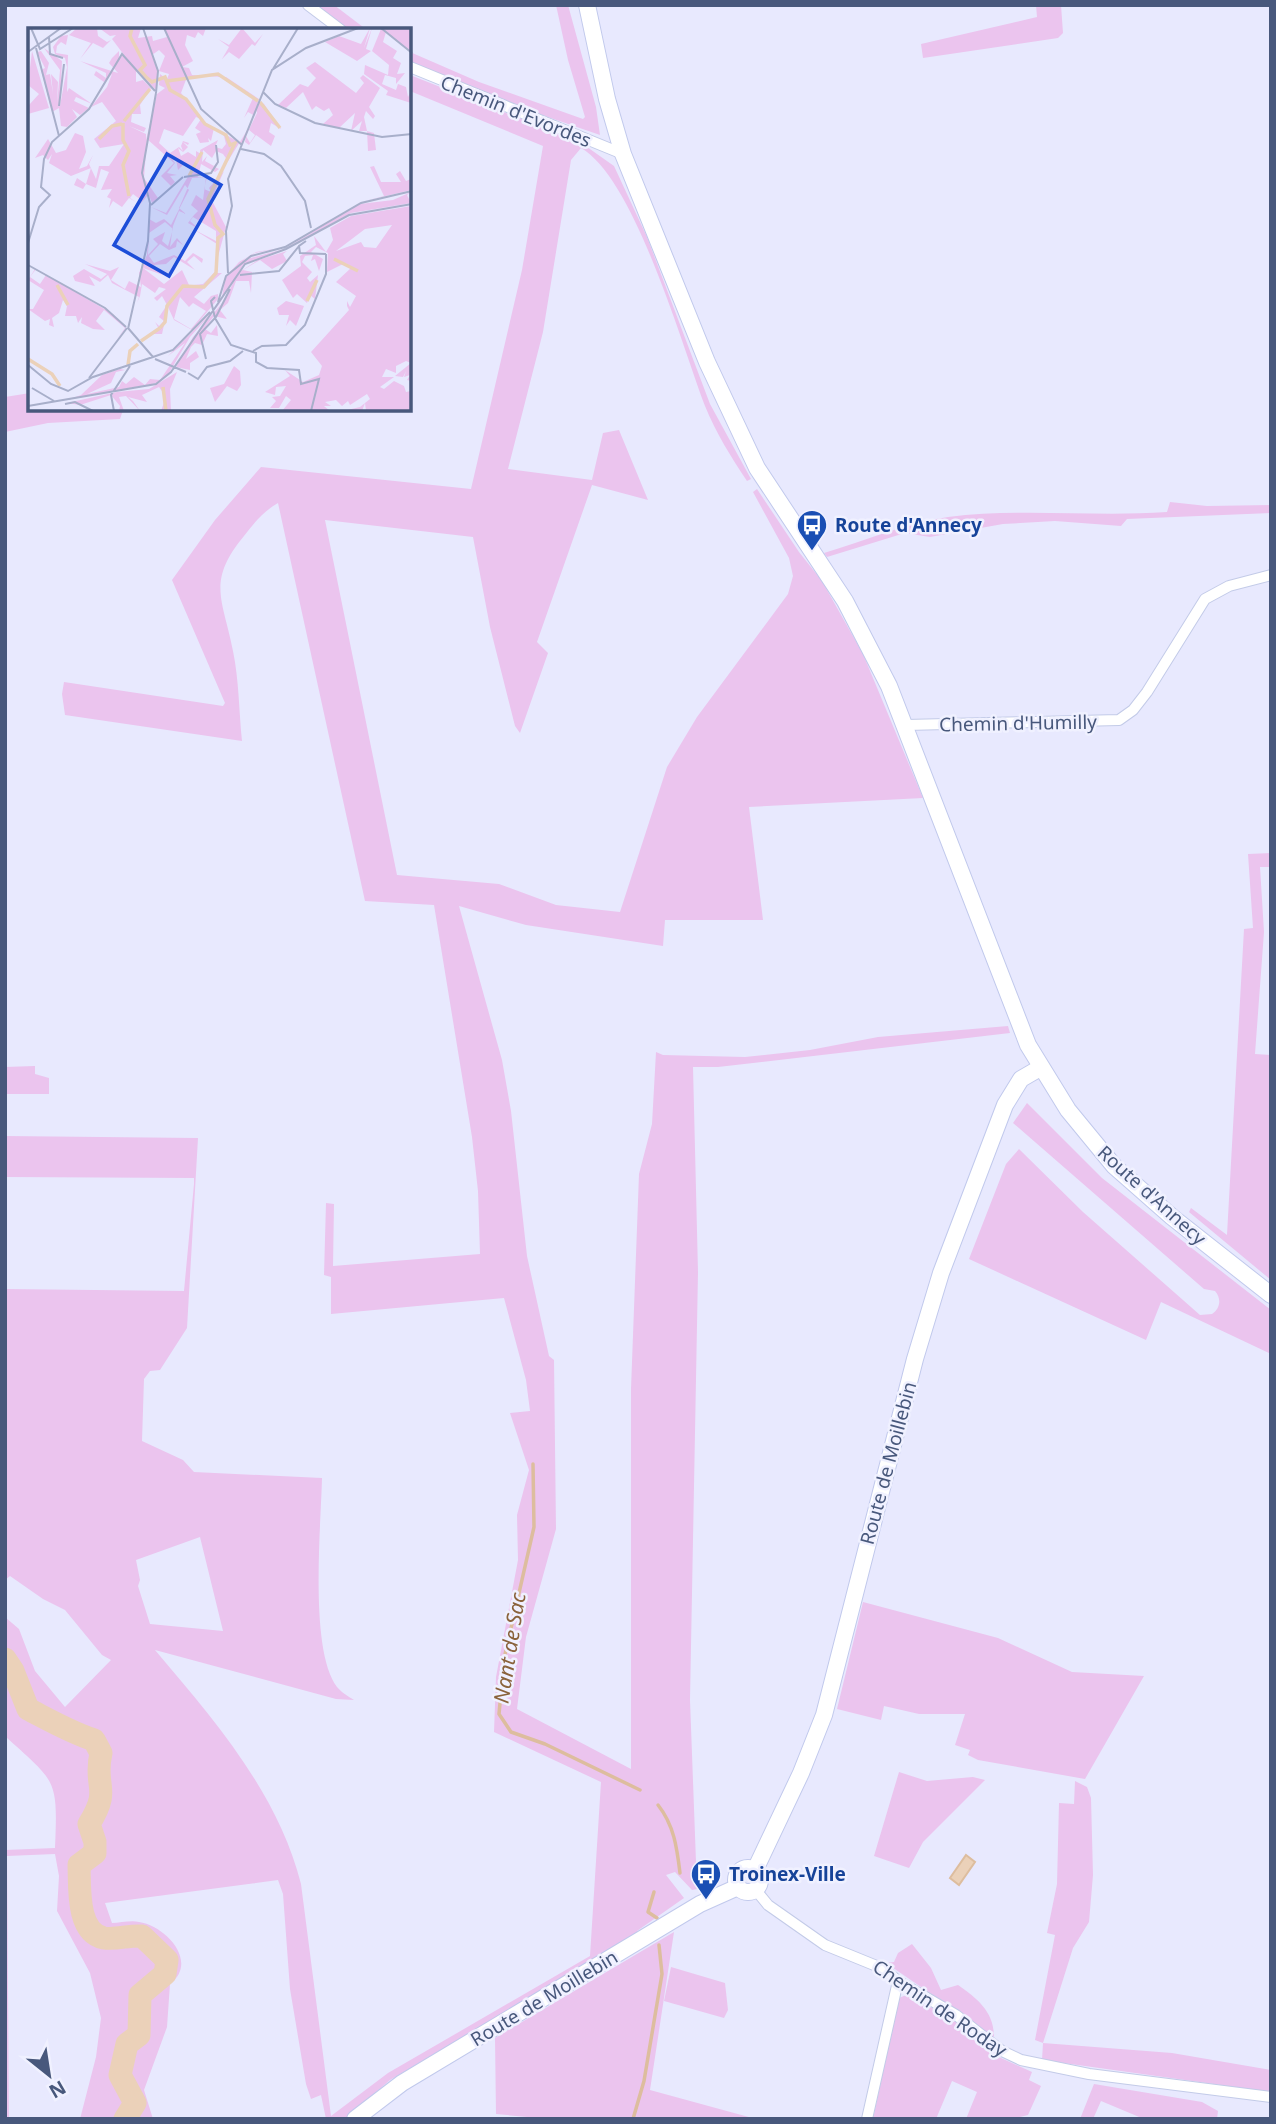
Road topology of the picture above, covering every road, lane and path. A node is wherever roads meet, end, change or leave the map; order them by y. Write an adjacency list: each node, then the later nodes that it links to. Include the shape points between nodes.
1 (308, 5): 3 (street)
2 (587, 5): 5 (main road, Route d'Annecy)
3 (338, 28)
4 (411, 67): 5 (street, Chemin d'Evordes)
5 (623, 154): 7 (main road, Route d'Annecy, via 741,439 774,497 845,601)
6 (1271, 575): 7 (street, Chemin d'Humilly, via 1229,586 1205,599 1147,692 1119,720)
7 (906, 725): 8 (main road, Route d'Annecy, via 993,960)
8 (1040, 1068): 9 (main road, Route d'Annecy, via 1114,1166); 10 (main road, Route de Moillebin, via 1021,1079 1005,1105 941,1273 824,1716)
9 (1271, 1295)
10 (754, 1870): 11 (main road, via 739,1871); 12 (main road, via 760,1879)
11 (738, 1887): 12 (main road); 15 (main road, Route de Moillebin, via 700,1904 432,2064 374,2101)
12 (755, 1889): 13 (street, Chemin de Roday, via 768,1905 825,1945 870,1961)
13 (898, 1981): 14 (street, Chemin de Roday, via 956,2015 1002,2051 1041,2066); 16 (street)
14 (1271, 2096)
15 (355, 2119)
16 (866, 2119)

